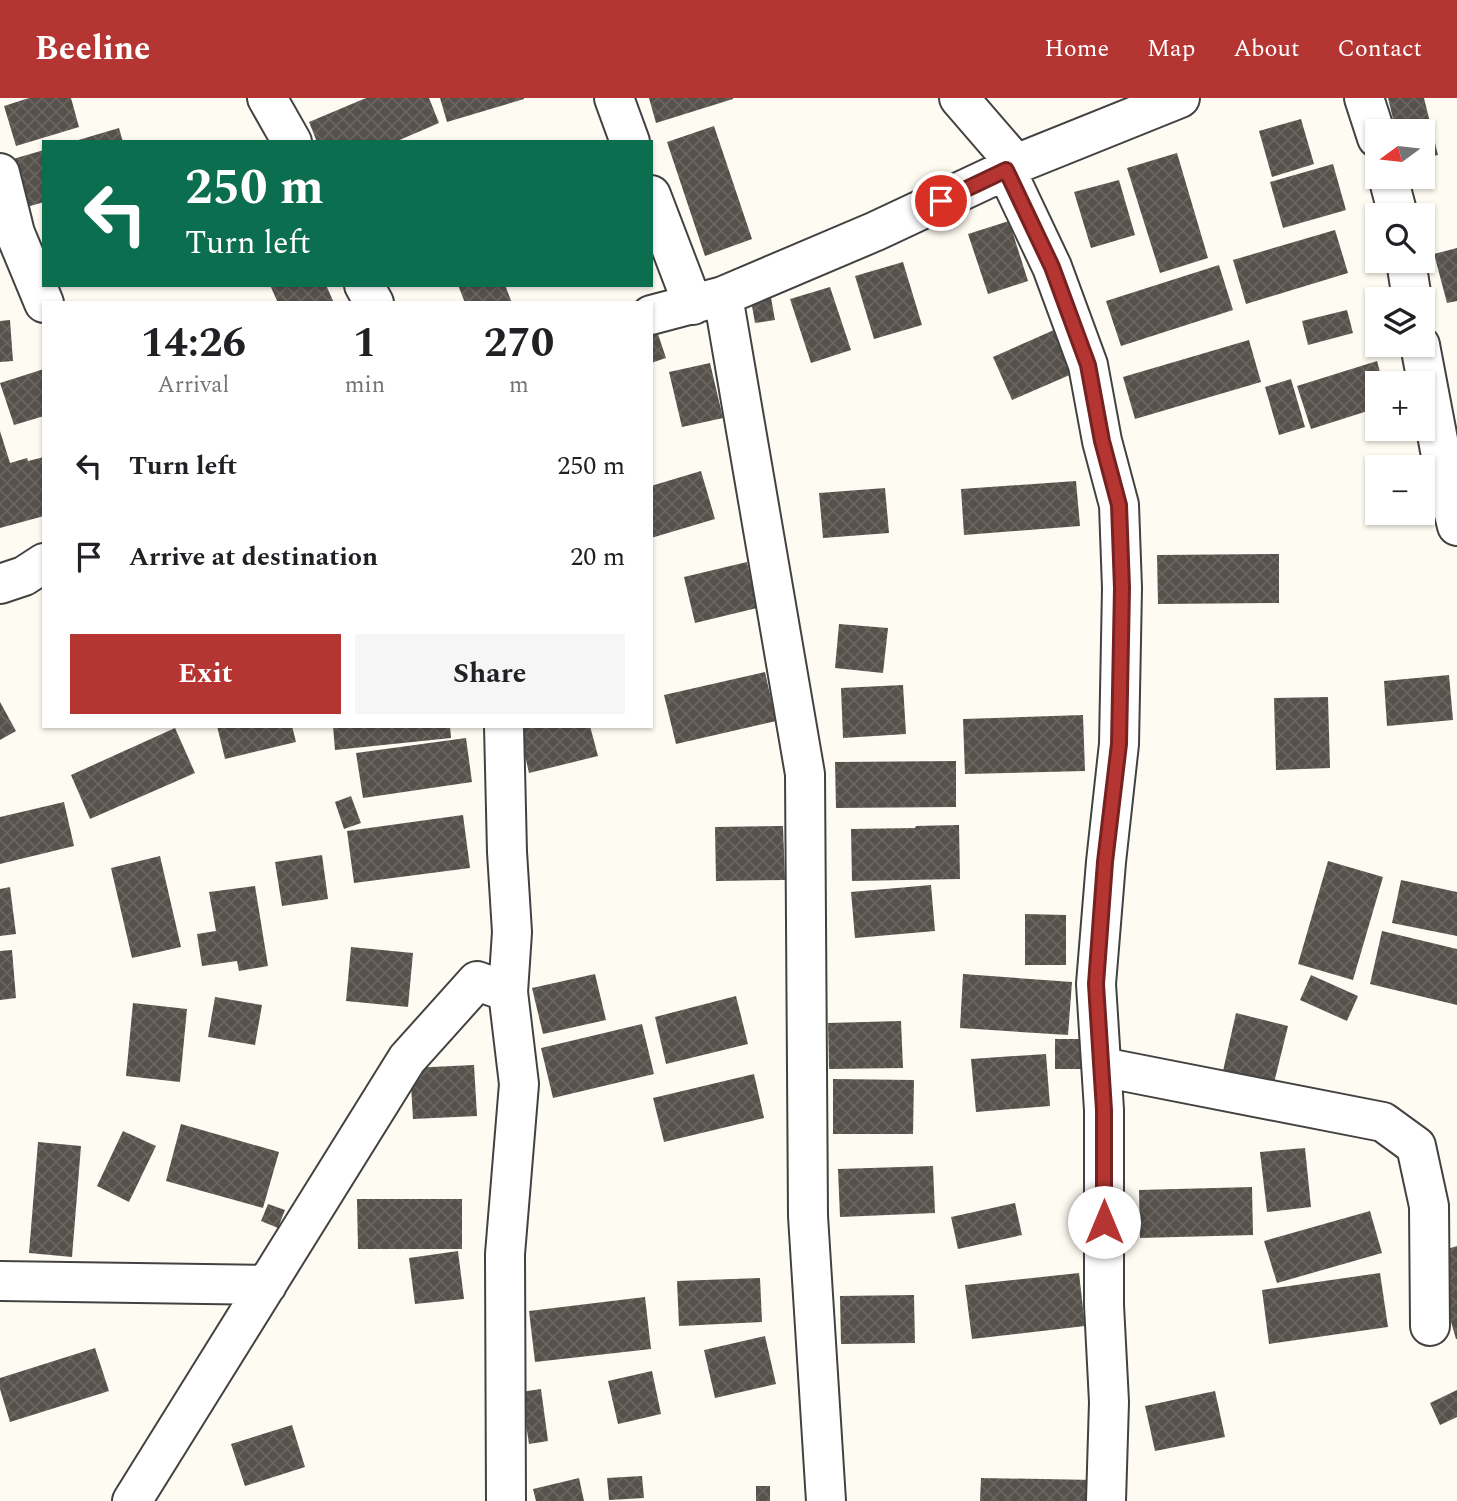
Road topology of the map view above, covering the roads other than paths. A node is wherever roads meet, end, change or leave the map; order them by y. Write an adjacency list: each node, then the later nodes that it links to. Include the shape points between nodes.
1 (267, 98): 7 (street)
2 (614, 98): 8 (street)
3 (959, 98): 9 (street)
4 (1180, 98): 9 (street)
5 (1364, 98): 6 (street)
6 (1371, 119)
7 (291, 140)
8 (629, 140)
9 (1011, 167): 12 (street, via 876,231); 21 (street, via 1088,365 1119,505 1119,744 1096,984)
10 (0, 173): 13 (street, via 15,233)
11 (653, 199): 12 (street)
12 (708, 300): 14 (street); 27 (street, via 805,774 808,1216)
13 (43, 301)
14 (653, 314)
15 (1422, 357): 16 (street)
16 (1457, 526)
17 (42, 565): 18 (street)
18 (0, 584)
19 (504, 728): 20 (street, via 512,932)
20 (508, 992): 23 (street, via 477,981 407,1059); 26 (street, via 519,1084 505,1254)
21 (1102, 1067): 24 (street, via 1383,1122 1416,1146 1429,1206); 28 (street, via 1109,1402)
22 (0, 1281): 23 (street)
23 (267, 1285): 25 (street)
24 (1430, 1326)
25 (132, 1501)
26 (506, 1501)
27 (827, 1501)
28 (1106, 1501)

